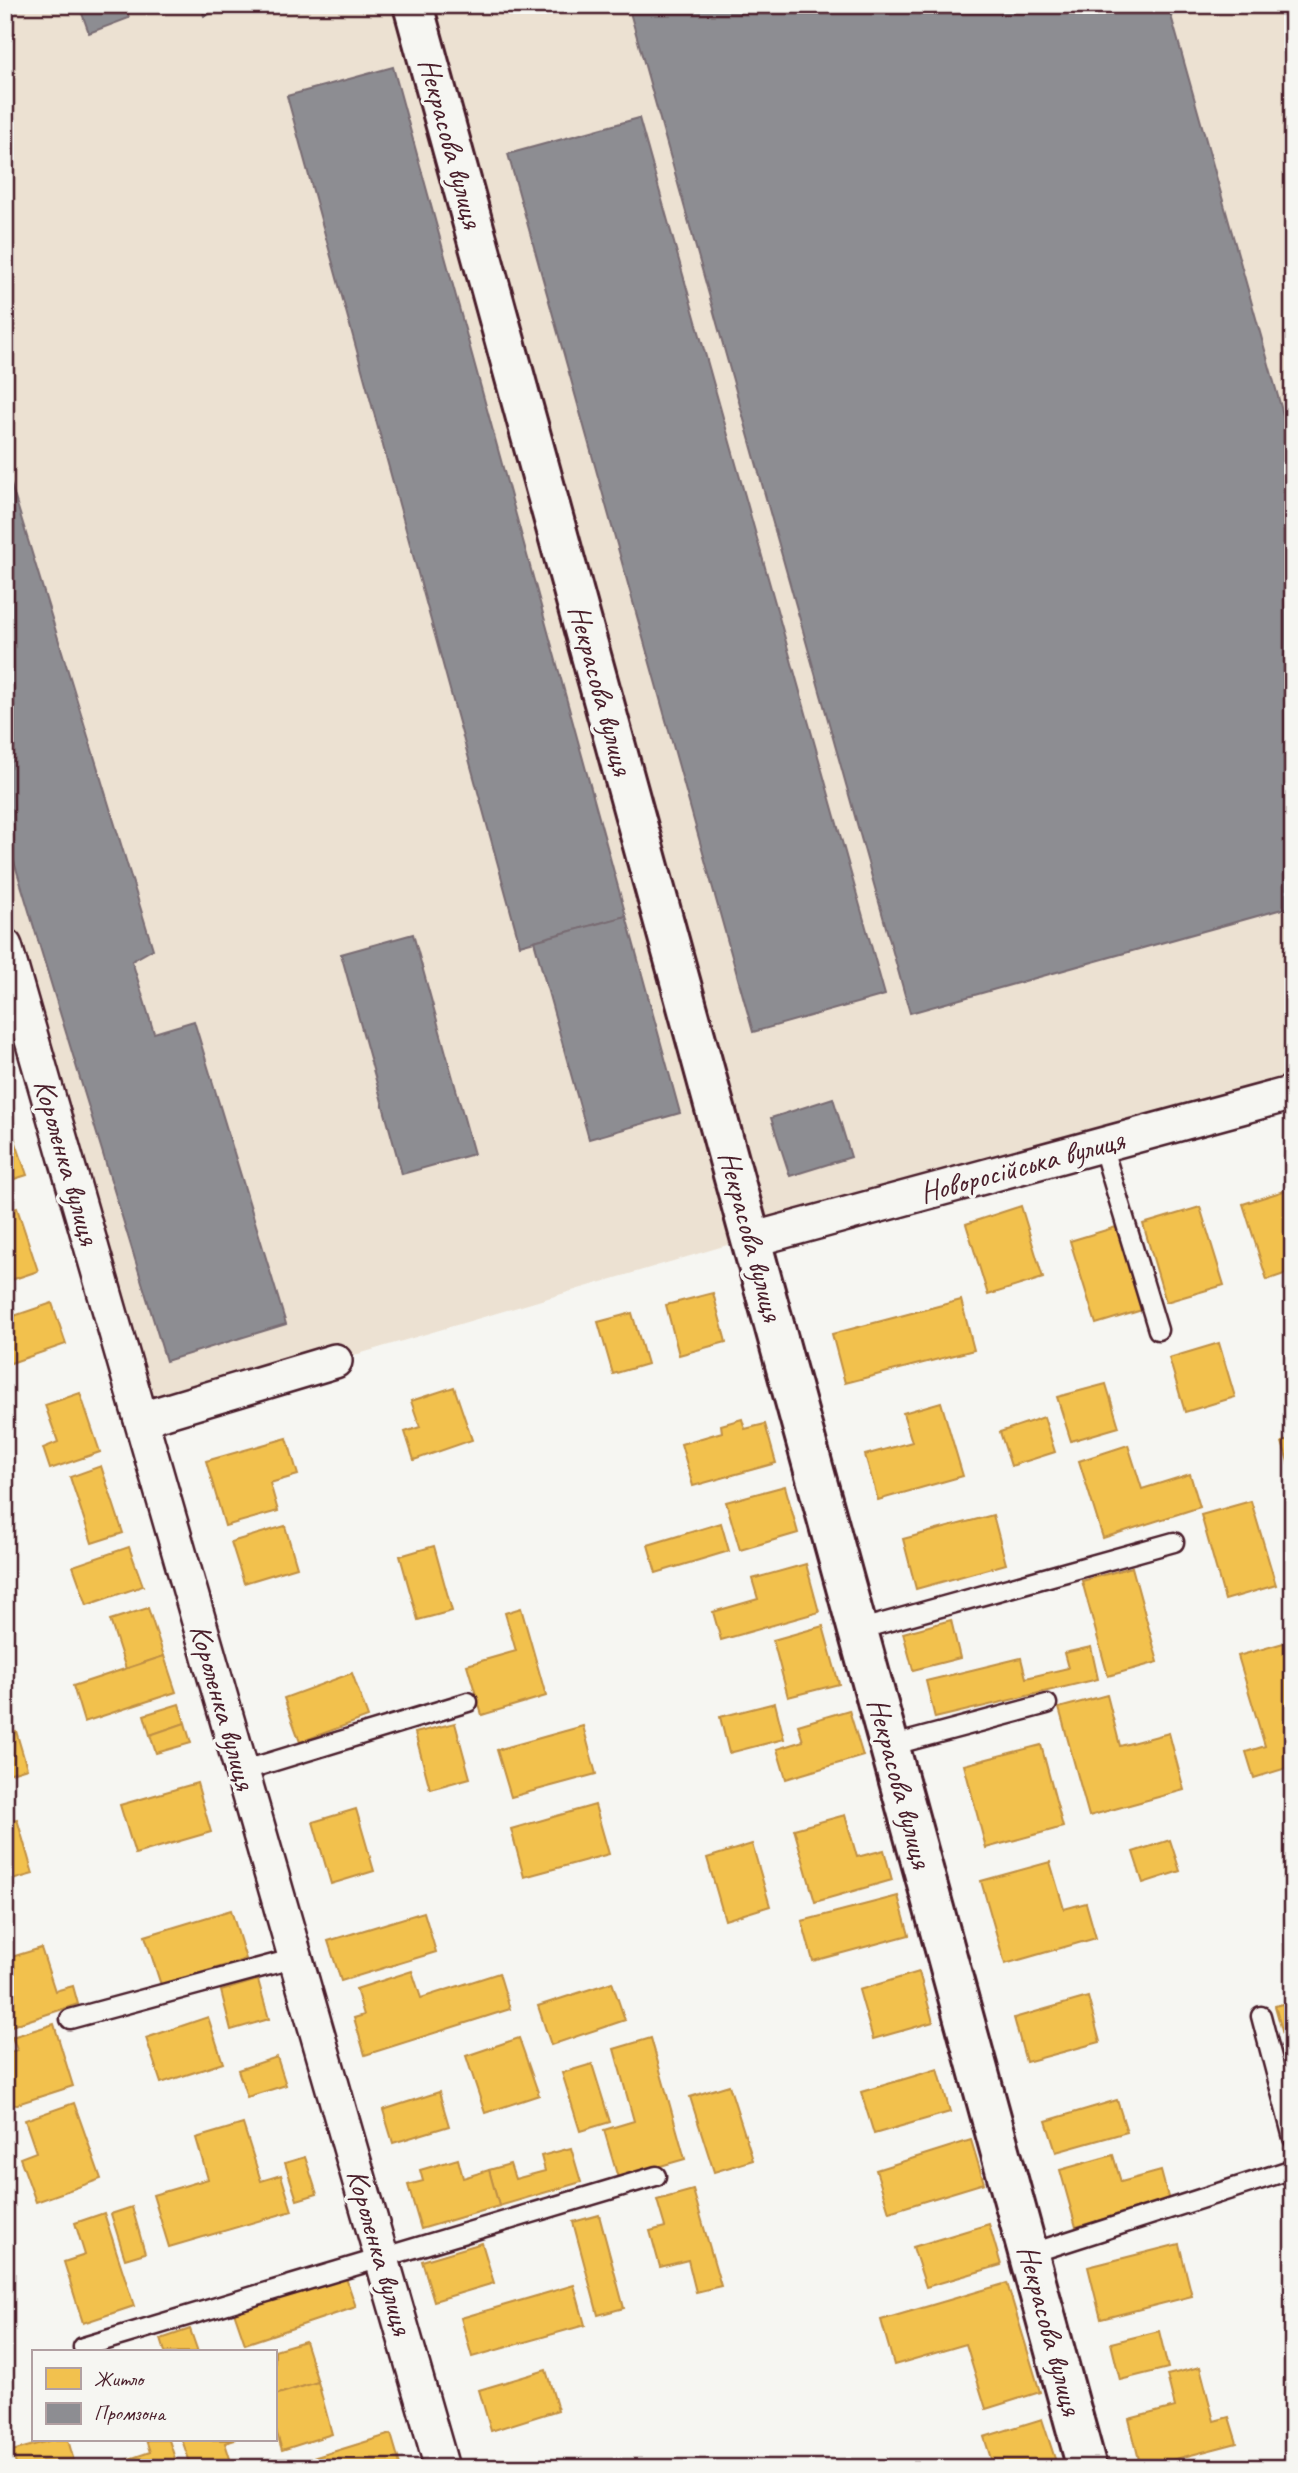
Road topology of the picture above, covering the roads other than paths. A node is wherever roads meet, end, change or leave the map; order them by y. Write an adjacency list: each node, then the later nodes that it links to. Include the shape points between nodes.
1 (414, 5): 5 (street, Некрасова вулиця)
2 (5, 946): 8 (street, Короленка вулиця)
3 (1293, 1093): 4 (street, Новоросійська вулиця)
4 (1102, 1145): 5 (street, Новоросійська вулиця); 6 (lane)
5 (751, 1240): 10 (street, Некрасова вулиця)
6 (1158, 1330)
7 (335, 1361): 8 (street)
8 (141, 1419): 14 (street, Короленка вулиця)
9 (1174, 1542): 10 (lane)
10 (858, 1630): 13 (street, Некрасова вулиця)
11 (468, 1702): 14 (lane)
12 (1046, 1704): 13 (lane)
13 (890, 1746): 21 (street, Некрасова вулиця)
14 (242, 1771): 15 (street, Короленка вулиця)
15 (296, 1958): 17 (lane); 22 (street, Короленка вулиця)
16 (1261, 2016): 18 (lane)
17 (70, 2019)
18 (1293, 2138)
19 (1293, 2169): 21 (lane)
20 (656, 2176): 22 (lane)
21 (1029, 2254): 25 (street, Некрасова вулиця)
22 (381, 2257): 23 (lane); 24 (street, Короленка вулиця)
23 (83, 2347)
24 (442, 2468)
25 (1087, 2468)

